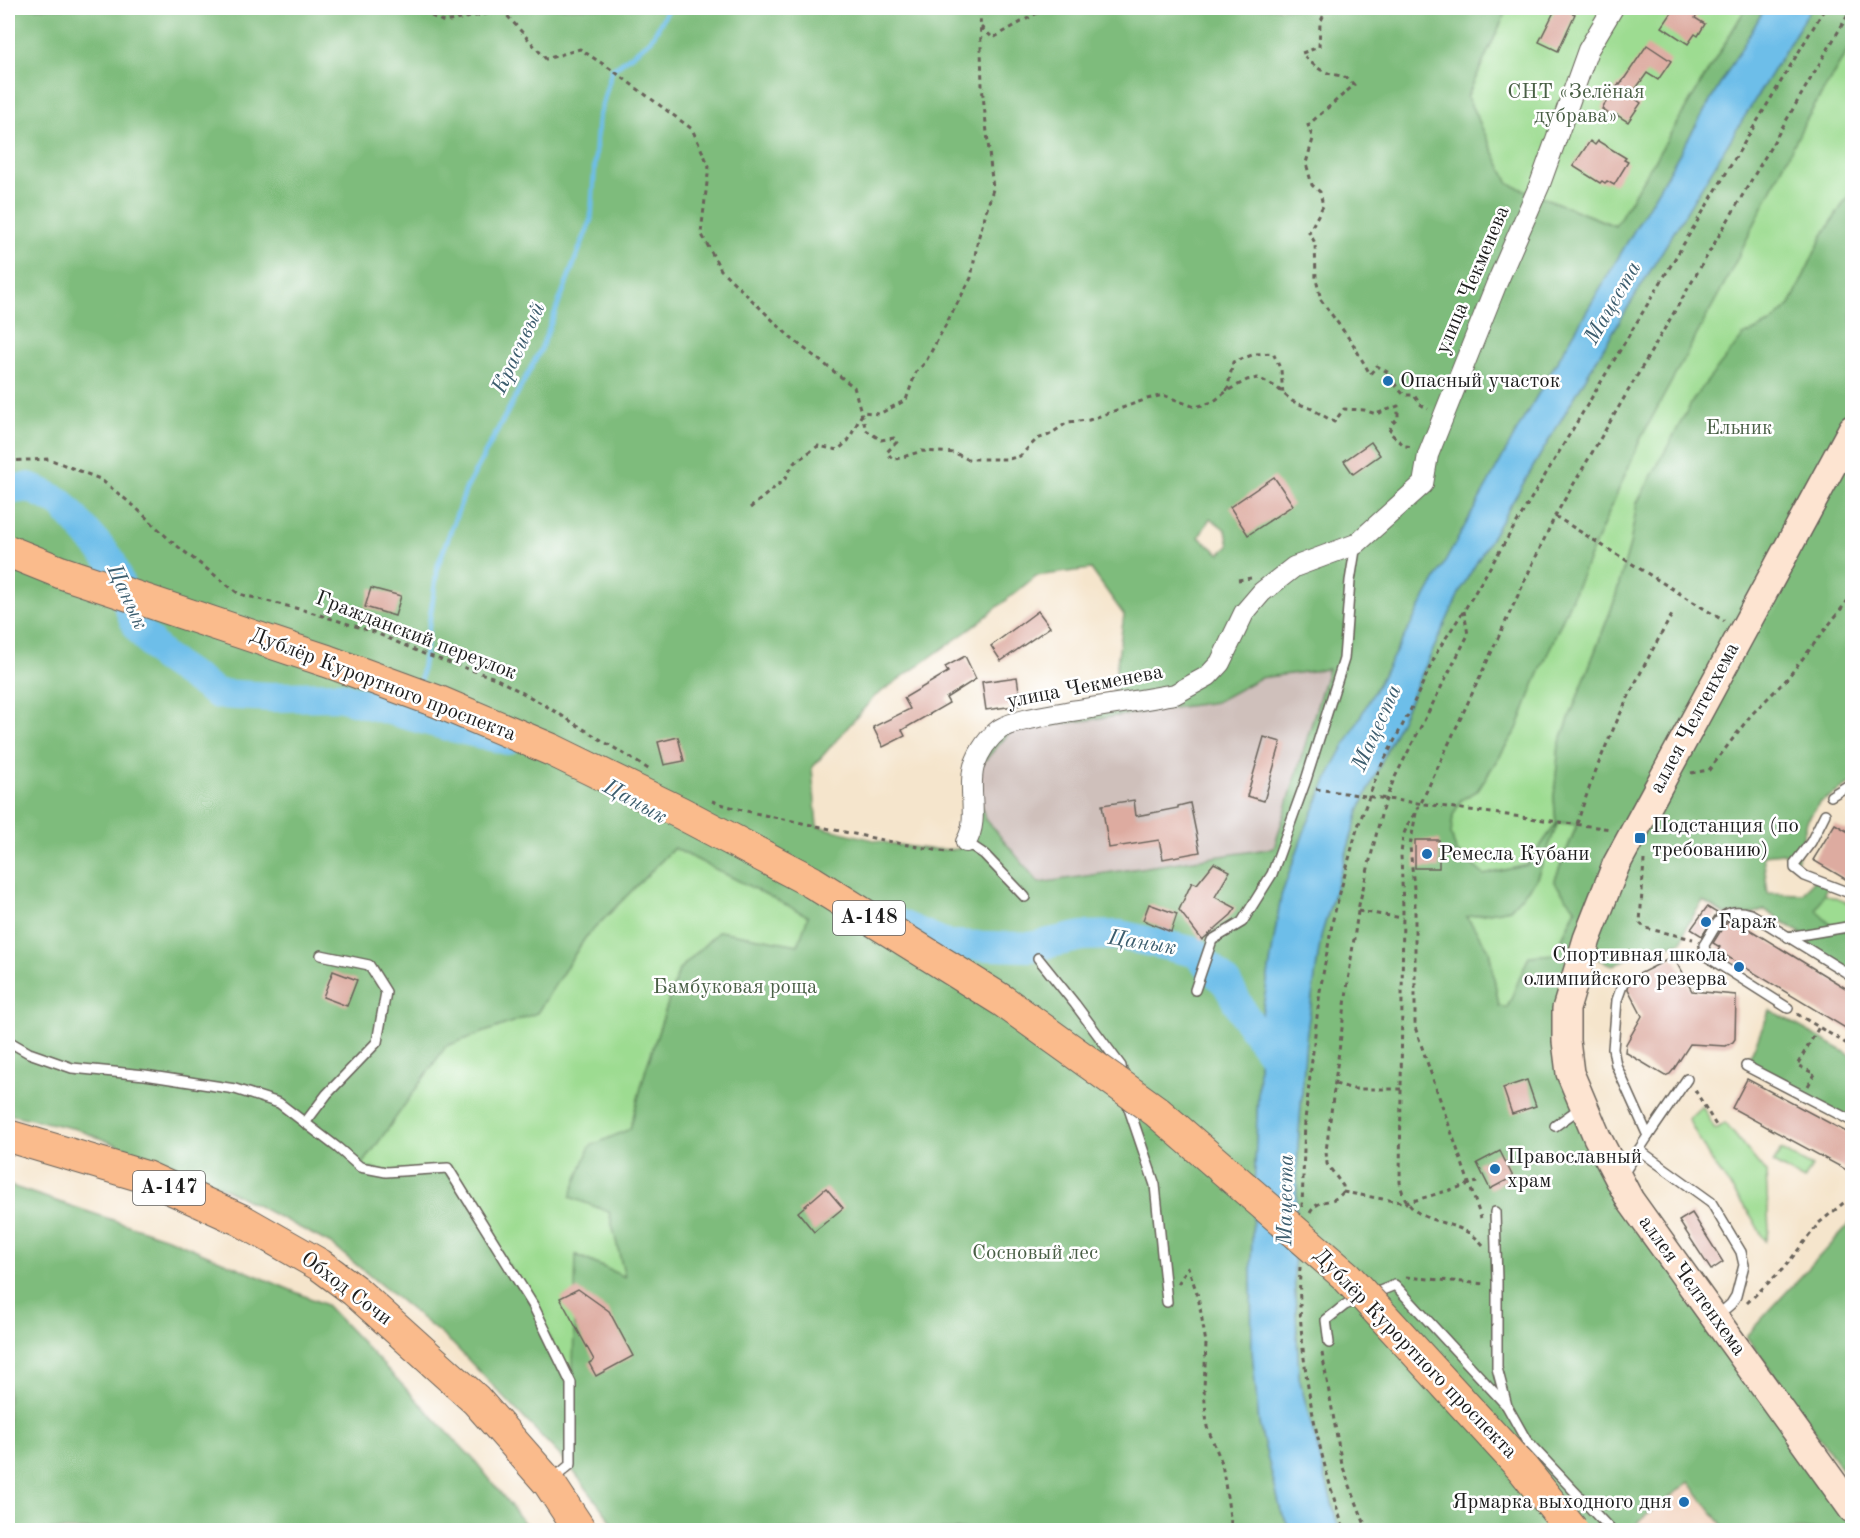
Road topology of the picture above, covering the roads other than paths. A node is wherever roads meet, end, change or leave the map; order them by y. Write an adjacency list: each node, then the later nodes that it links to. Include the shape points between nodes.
1 (1613, 8): 3 (street, улица Чекменева, via 1588,50 1540,184 1428,455 1424,484)
2 (1852, 429): 22 (main road, аллея Челтенхема, via 1612,876 1587,939 1566,1009 1570,1073)
3 (1356, 543): 8 (street, улица Чекменева, via 1294,567 1262,592 1244,614 1220,663 1191,687 1175,694 1036,717 1002,728 986,743 975,765 971,782 972,827); 17 (lane, via 1344,659 1306,780 1272,874 1242,922 1212,940)
4 (8, 551): 38 (highway, Дублёр Курортного проспекта / А-148, bridge, via 327,661 439,702 552,750 812,882 993,994 1156,1111 1346,1276 1523,1468)
5 (1852, 783): 6 (lane)
6 (1831, 796)
7 (1825, 814): 9 (lane, via 1795,868 1805,876)
8 (966, 842): 10 (lane, via 984,854)
9 (1852, 894)
10 (1025, 897)
11 (1852, 928): 12 (lane)
12 (1788, 937): 15 (lane); 18 (lane, via 1751,914 1732,911 1725,914 1704,945 1706,956 1714,963)
13 (321, 955): 24 (lane, via 369,965 386,992 378,1042 327,1094)
14 (1038, 958): 31 (lane, via 1121,1066 1128,1109 1155,1185)
15 (1852, 976)
16 (1623, 982): 27 (lane, via 1617,1000 1613,1048 1616,1065)
17 (1195, 990)
18 (1788, 1008)
19 (8, 1041): 24 (lane, via 72,1068 235,1089 279,1103)
20 (1746, 1066): 23 (lane)
21 (1687, 1079): 27 (lane)
22 (1584, 1105): 25 (lane); 29 (main road, аллея Челтенхема)
23 (1852, 1121)
24 (305, 1123): 35 (lane, via 360,1167 386,1172 448,1168 533,1305 572,1383 571,1464)
25 (1555, 1126)
26 (8, 1136): 35 (highway, Обход Сочи / А-147, via 146,1178 240,1220 320,1265 355,1291 476,1400)
27 (1648, 1136): 28 (lane)
28 (1639, 1150): 29 (lane); 32 (lane, via 1711,1202 1744,1258 1736,1296)
29 (1619, 1180): 32 (main road, аллея Челтенхема, via 1630,1200)
30 (1495, 1212): 34 (lane, via 1497,1368)
31 (1167, 1302)
32 (1723, 1311): 36 (main road, аллея Челтенхема)
33 (1325, 1344): 34 (lane, via 1326,1320 1345,1305 1395,1285)
34 (1507, 1406): 39 (lane, via 1526,1440)
35 (549, 1483): 37 (highway, Обход Сочи / А-147)
36 (1852, 1509)
37 (580, 1530)
38 (1572, 1530)
39 (1611, 1530)

